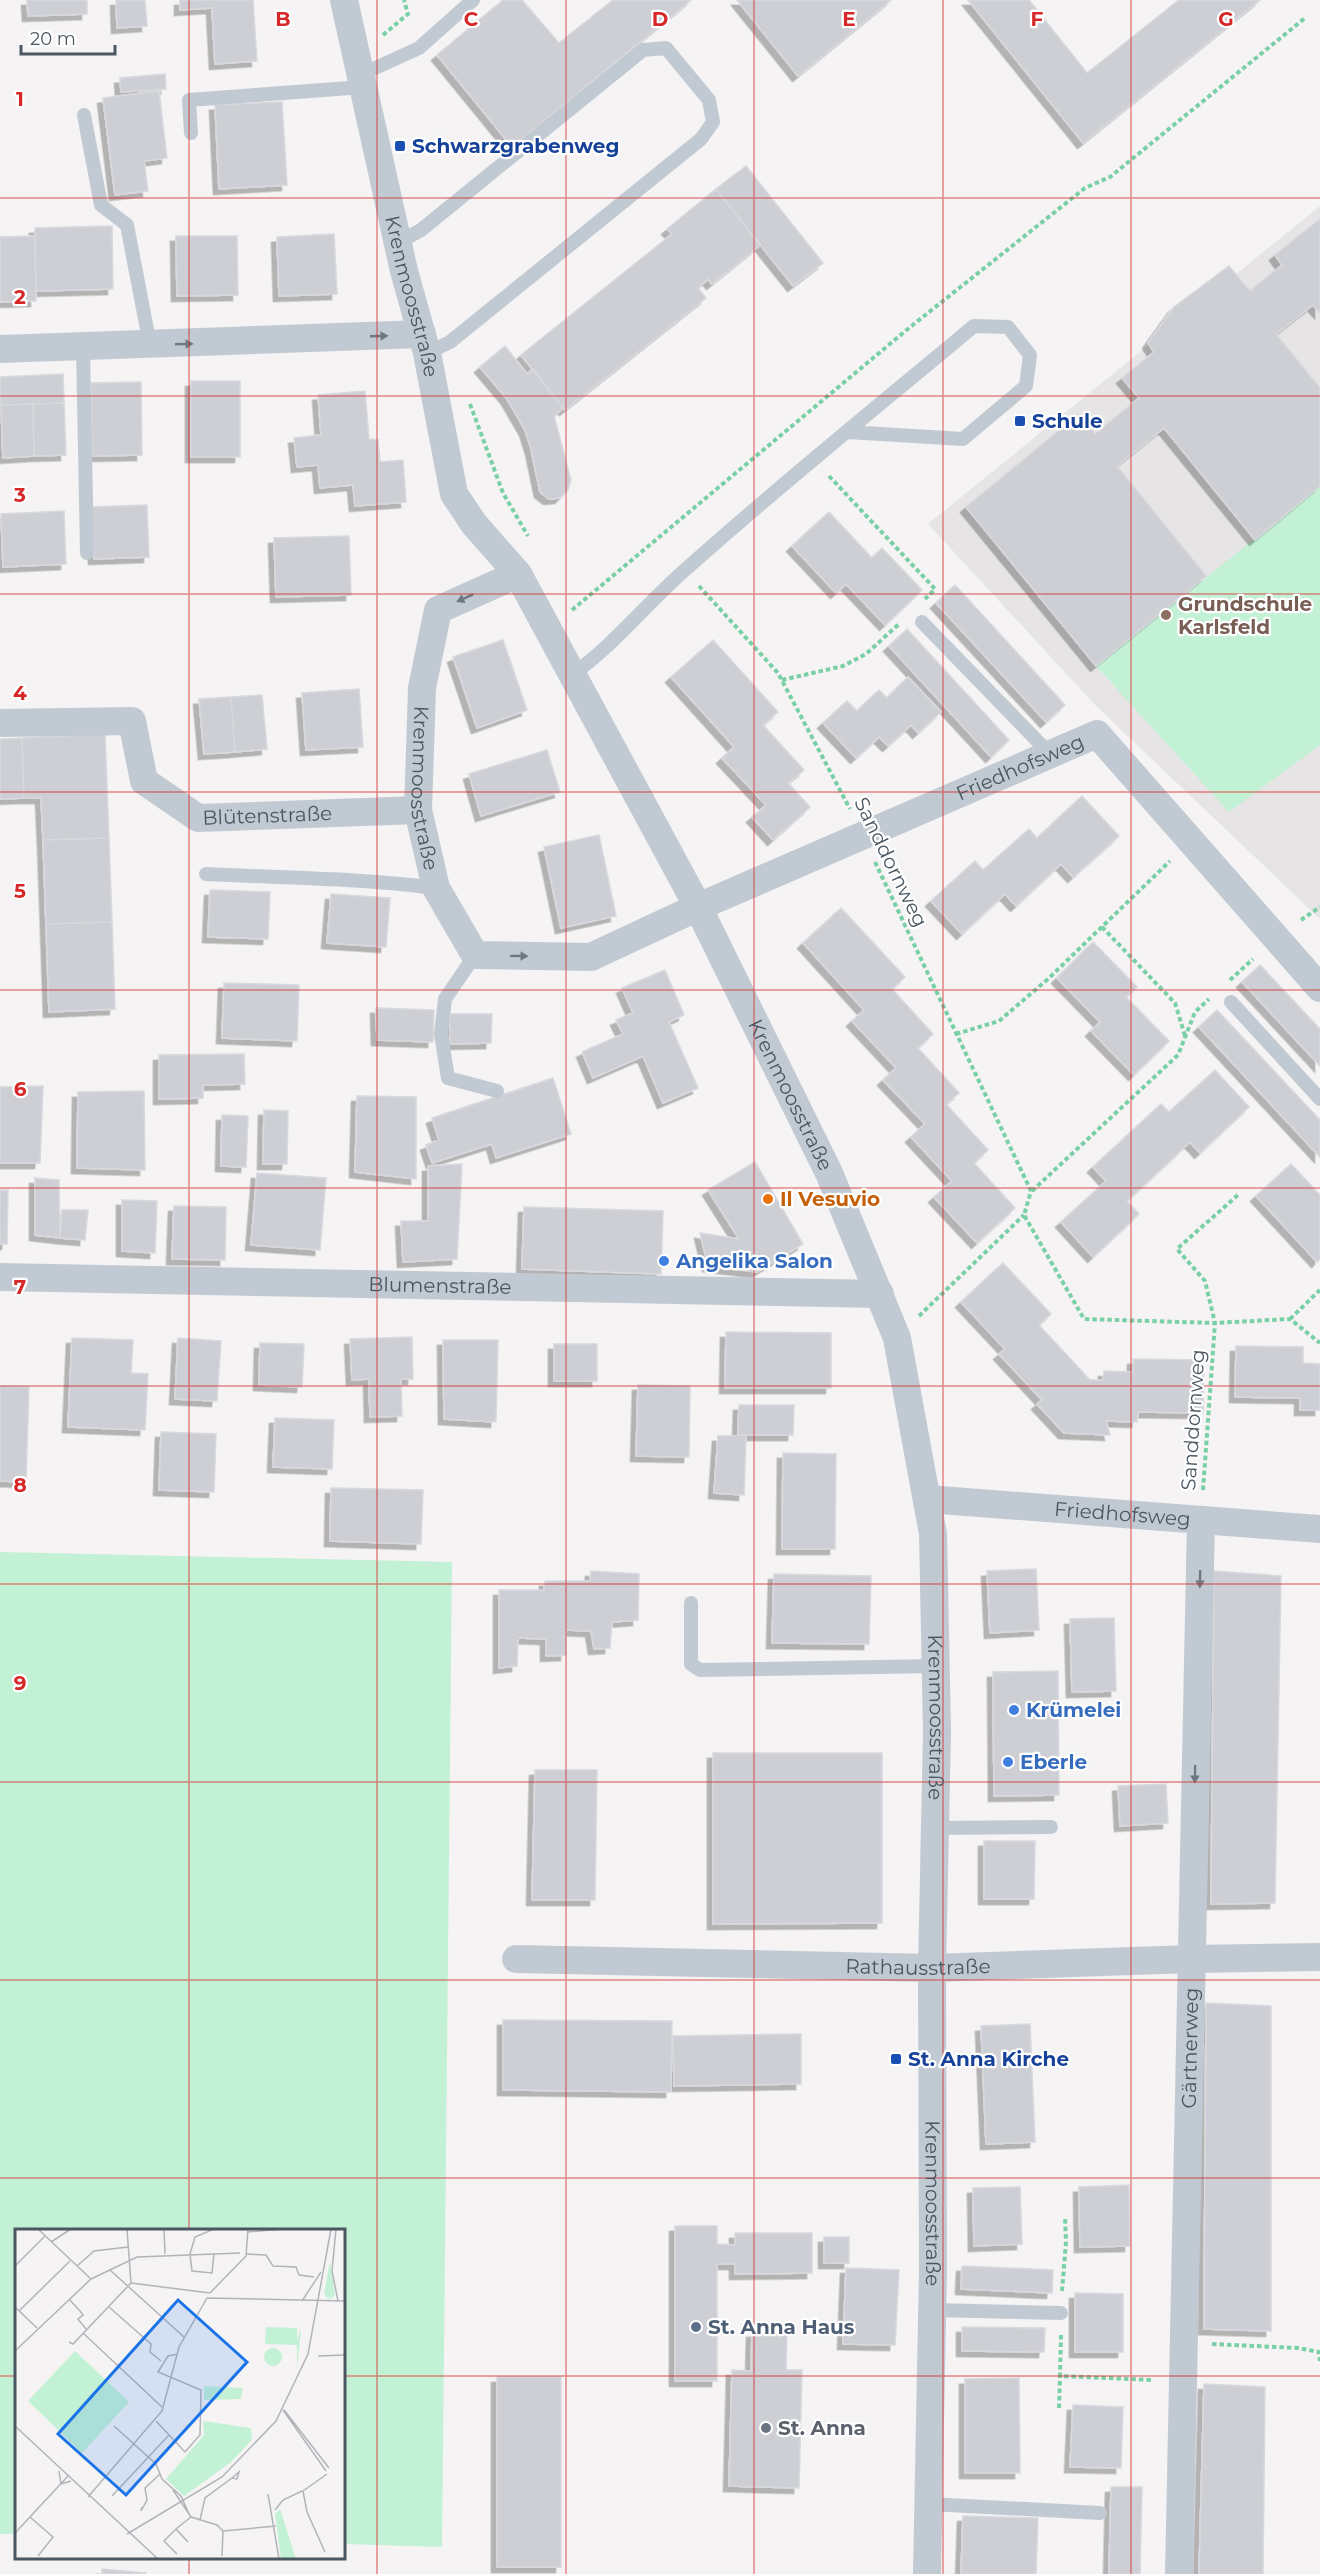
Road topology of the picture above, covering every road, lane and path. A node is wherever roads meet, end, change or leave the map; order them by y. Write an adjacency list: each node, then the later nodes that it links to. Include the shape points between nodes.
1 (344, 0): 4 (street, Krenmoosstraße)
2 (473, 0): 4 (lane, via 418,48)
3 (1305, 18): 18 (path, via 1110,177 1084,188 909,328)
4 (362, 81): 6 (lane, via 189,100); 7 (street, Krenmoosstraße)
5 (84, 115): 9 (lane, via 100,205 126,225)
6 (191, 133)
7 (397, 243): 8 (street, Krenmoosstraße); 8 (lane, via 421,230 643,50 666,48 709,100 713,122 701,139 450,342)
8 (425, 343): 9 (street, one-way to 8); 16 (street, Krenmoosstraße, via 454,494 474,524)
9 (150, 345): 10 (street)
10 (83, 347): 11 (street); 14 (lane)
11 (0, 349)
12 (848, 432): 12 (lane, via 963,439 1026,386 1030,355 1008,327 974,326); 13 (lane)
13 (815, 460): 15 (lane); 17 (path, via 935,589)
14 (87, 553)
15 (685, 570): 21 (lane, via 598,656); 22 (path, Sanddornweg)
16 (518, 574): 21 (street, Krenmoosstraße); 25 (street, Krenmoosstraße, one-way to 25, via 438,610 422,688)
17 (919, 605)
18 (572, 610)
19 (903, 620): 22 (path, via 866,654 843,666)
20 (922, 622): 24 (lane)
21 (573, 674): 30 (street, Krenmoosstraße)
22 (782, 680): 26 (path, Sanddornweg)
23 (0, 723): 25 (street, Blütenstraße, via 132,721 144,781 198,818)
24 (1050, 754): 26 (street, Friedhofsweg); 27 (street, Friedhofsweg, via 1097,734)
25 (418, 810): 29 (street, Krenmoosstraße)
26 (862, 834): 30 (street, Friedhofsweg); 38 (path, Sanddornweg)
27 (1190, 842): 31 (path); 32 (street, Friedhofsweg)
28 (206, 874): 29 (lane, via 381,881)
29 (436, 888): 33 (street, Krenmoosstraße)
30 (698, 907): 33 (street, one-way to 30, via 591,957); 47 (street, Krenmoosstraße, via 829,1173)
31 (1102, 927): 38 (path, via 999,1021); 39 (path, via 1175,1003)
32 (1275, 939): 34 (path); 35 (street, Friedhofsweg)
33 (475, 955): 40 (lane, via 445,999 441,1034 448,1078)
34 (1227, 983)
35 (1320, 988)
36 (1211, 998): 39 (path, via 1195,1012)
37 (1231, 1002): 41 (lane)
38 (956, 1034): 42 (path, Sanddornweg)
39 (1185, 1037): 42 (path, via 1178,1055)
40 (497, 1091)
41 (1320, 1099)
42 (1031, 1191): 44 (path)
43 (1239, 1194): 49 (path, via 1177,1250 1205,1281)
44 (1024, 1215): 49 (path, Sanddornweg, via 1084,1319); 50 (path)
45 (0, 1276): 47 (street, Blumenstraße)
46 (1320, 1290): 48 (path)
47 (880, 1294): 50 (street, Krenmoosstraße)
48 (1290, 1318): 49 (path, Sanddornweg); 51 (path)
49 (1215, 1323): 53 (path, Sanddornweg)
50 (897, 1338): 52 (street, Krenmoosstraße)
51 (1320, 1343)
52 (927, 1499): 53 (street, Friedhofsweg); 56 (street, Krenmoosstraße, via 933,1534)
53 (1201, 1520): 54 (street, Friedhofsweg); 61 (street, Gärtnerweg, one-way to 61)
54 (1320, 1529)
55 (691, 1603): 56 (lane, via 691,1664 699,1670)
56 (936, 1666): 58 (street, Krenmoosstraße)
57 (1051, 1827): 58 (lane)
58 (935, 1828): 62 (street, Krenmoosstraße)
59 (1320, 1957): 61 (street, Rathausstraße)
60 (516, 1959): 62 (street, Rathausstraße)
61 (1191, 1959): 62 (street, Rathausstraße); 66 (street, Gärtnerweg)
62 (932, 1968): 64 (street, Krenmoosstraße)
63 (1065, 2217): 65 (path)
64 (931, 2310): 65 (lane); 71 (street, Krenmoosstraße)
65 (1061, 2313): 68 (path)
66 (1184, 2344): 67 (path, via 1298,2348 1319,2352); 69 (street, Gärtnerweg)
67 (1320, 2361)
68 (1060, 2376): 69 (path); 70 (path)
69 (1184, 2381): 74 (street, Gärtnerweg)
70 (1059, 2408)
71 (928, 2504): 72 (lane); 73 (street, Krenmoosstraße)
72 (1100, 2513)
73 (927, 2574)
74 (1179, 2574)

